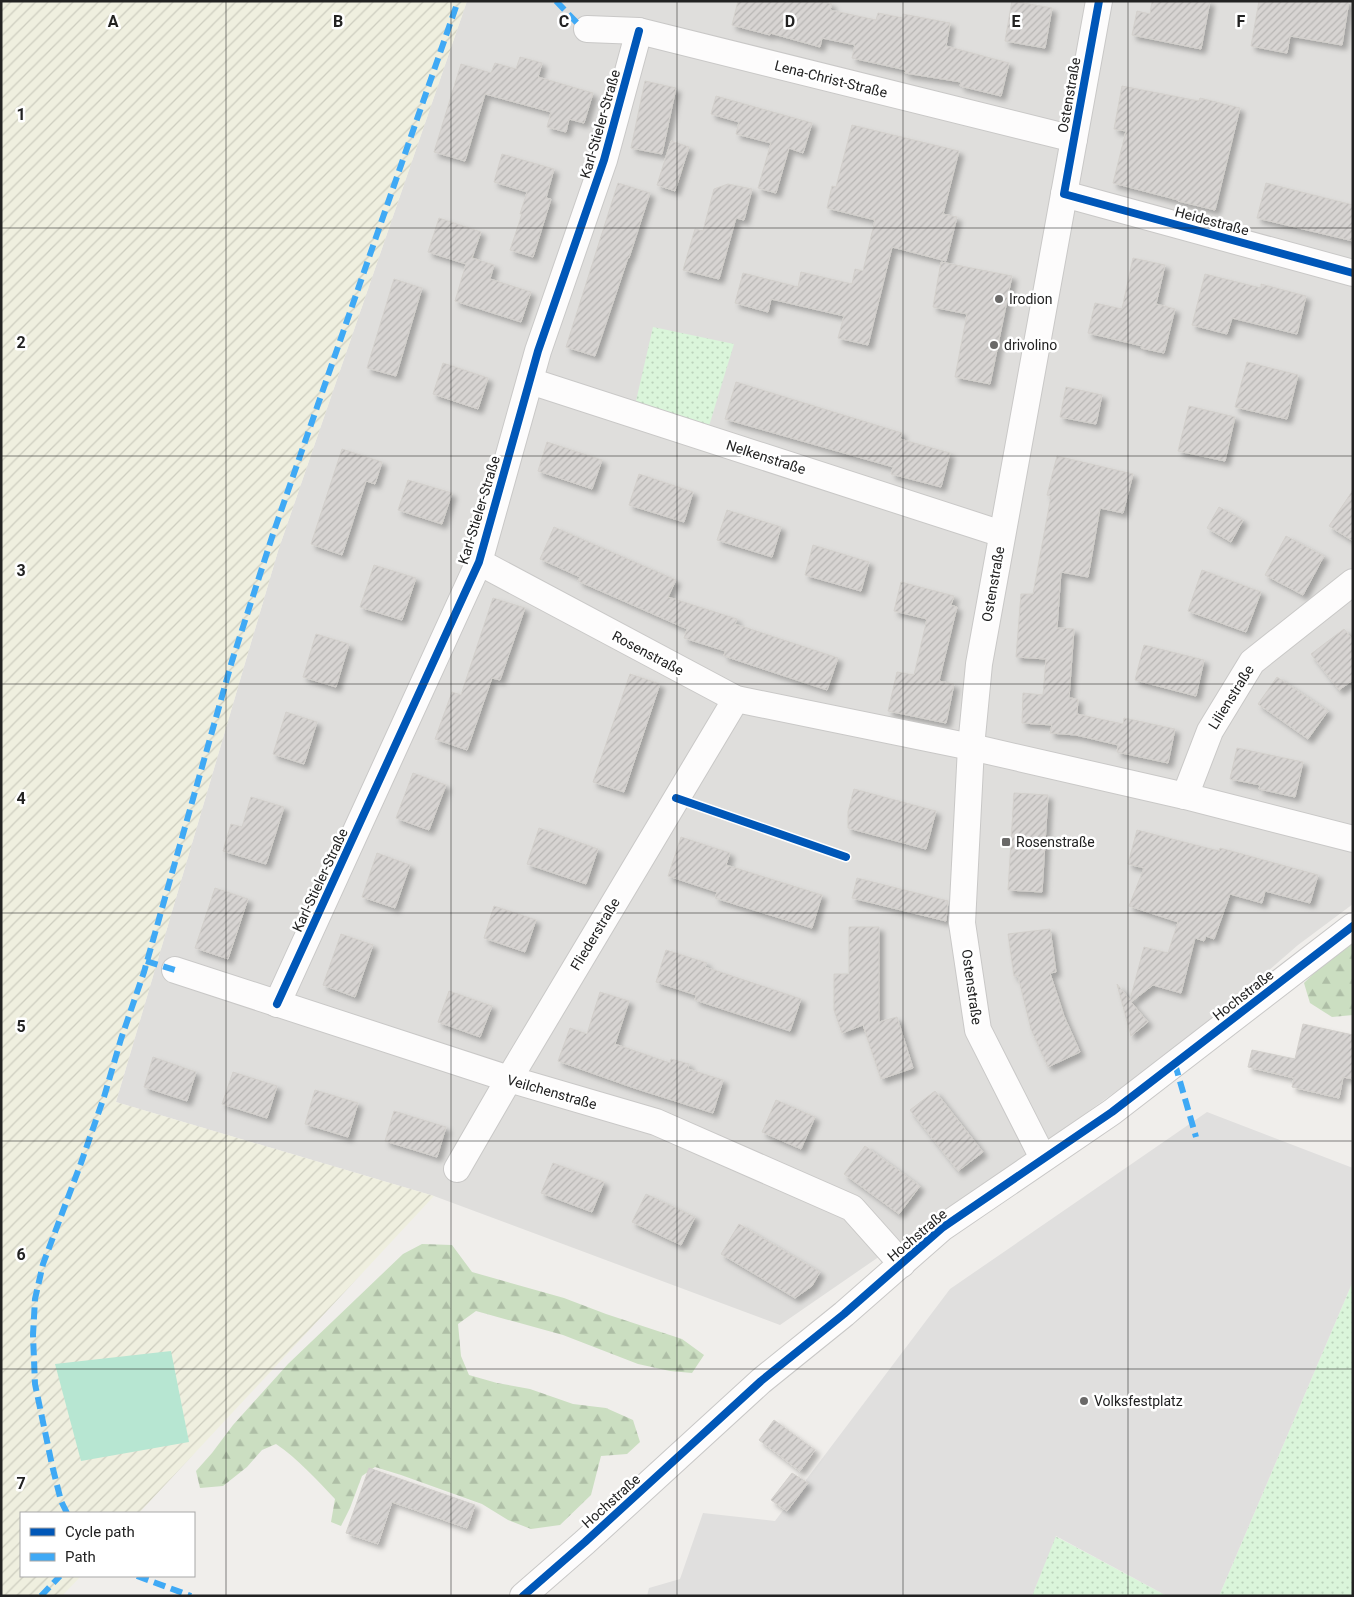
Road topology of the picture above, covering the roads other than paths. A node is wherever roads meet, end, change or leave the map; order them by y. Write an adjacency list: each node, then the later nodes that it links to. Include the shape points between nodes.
1 (1099, 1): 4 (street, Ostenstraße)
2 (587, 29): 3 (street, Lena-Christ-Straße)
3 (639, 31): 4 (street, Lena-Christ-Straße); 7 (street, Karl-Stieler-Straße, via 604,160)
4 (1074, 139): 5 (street, Ostenstraße)
5 (1064, 194): 6 (street, Heidestraße); 8 (street, Ostenstraße)
6 (1353, 272)
7 (530, 380): 8 (street, Nelkenstraße); 9 (street, Karl-Stieler-Straße)
8 (1002, 534): 12 (street, Ostenstraße, via 979,664)
9 (479, 562): 11 (street, Rosenstraße); 17 (street, Karl-Stieler-Straße)
10 (1353, 582): 13 (street, Lilienstraße, via 1252,662 1210,731)
11 (736, 700): 12 (street, Rosenstraße); 18 (street, Fliederstraße)
12 (971, 748): 13 (street, Rosenstraße); 19 (street, Ostenstraße, via 962,923 978,1030)
13 (1185, 796): 14 (street, Rosenstraße)
14 (1353, 839)
15 (1353, 926): 19 (street, Hochstraße, via 1153,1082)
16 (175, 970): 17 (street, Veilchenstraße)
17 (277, 1004): 18 (street, Veilchenstraße)
18 (509, 1079): 20 (street, Fliederstraße); 21 (street, Veilchenstraße, via 656,1122 852,1208)
19 (1043, 1158): 21 (street, Hochstraße, via 942,1228)
20 (457, 1169)
21 (902, 1264): 22 (street, Hochstraße, via 761,1381)
22 (523, 1596)

